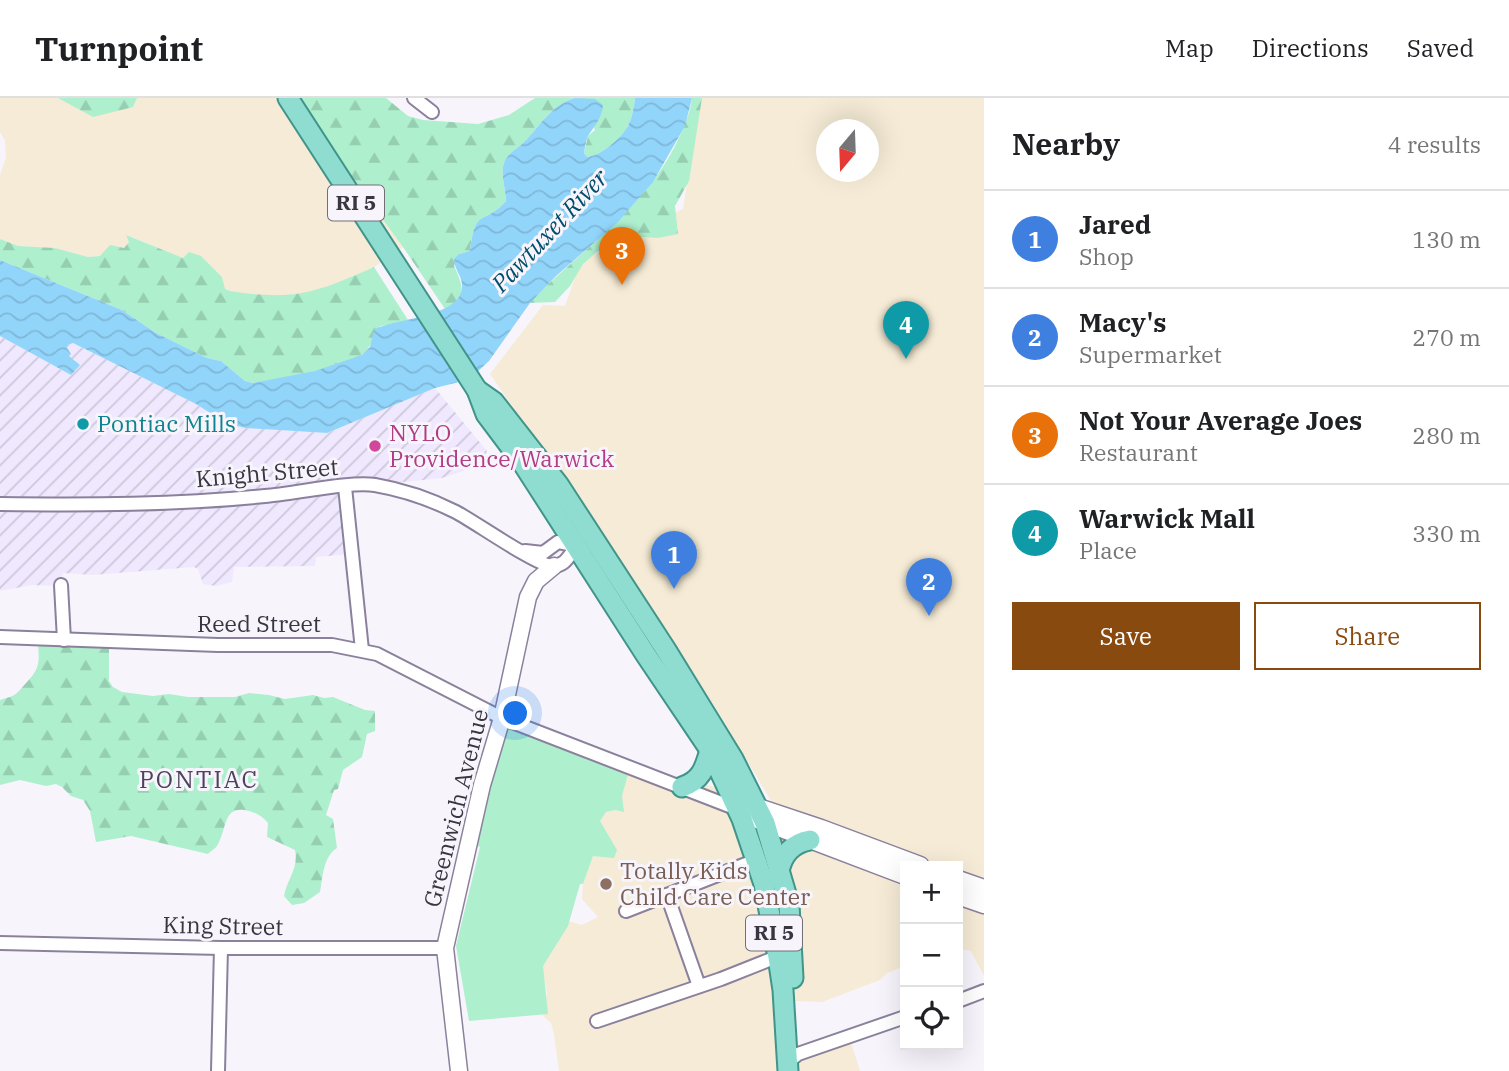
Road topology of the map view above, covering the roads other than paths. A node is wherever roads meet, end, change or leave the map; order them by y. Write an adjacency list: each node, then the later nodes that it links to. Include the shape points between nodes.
1 (288, 98): 6 (main road, RI 5, via 472,382 539,458)
2 (414, 98): 3 (street)
3 (432, 112)
4 (345, 487): 5 (street, Knight Street, via 145,503); 7 (street, Knight Street, via 372,485 421,496); 12 (street)
5 (0, 504)
6 (584, 543): 7 (street, via 558,542 543,554); 8 (street, via 569,559); 14 (main road, RI 5); 17 (main road, RI 5, via 696,698)
7 (522, 551): 8 (street, Knight Street, via 537,563)
8 (554, 566): 13 (street, Greenwich Avenue, via 536,581 528,597)
9 (61, 585): 11 (street)
10 (0, 637): 11 (street, Reed Street)
11 (64, 640): 12 (street, Reed Street, via 331,645)
12 (362, 650): 13 (street, Reed Street)
13 (502, 718): 15 (street, Reed Street); 31 (street, Greenwich Avenue)
14 (710, 750): 15 (main road, via 700,776); 16 (main road, RI 5)
15 (682, 786): 16 (street, Reed Street)
16 (737, 809): 17 (main road); 19 (main road, RI 5)
17 (762, 816): 18 (main road); 20 (main road, via 821,829); 21 (main road, RI 5)
18 (810, 840): 21 (main road, via 798,842 788,852); 22 (main road)
19 (755, 860): 25 (street); 38 (main road, RI 5, via 765,884 778,957)
20 (907, 861)
21 (779, 872): 38 (main road, RI 5, via 789,904 794,991 795,1033)
22 (900, 873)
23 (963, 882): 24 (main road)
24 (984, 889)
25 (667, 895): 28 (street); 33 (street)
26 (963, 897): 27 (main road)
27 (984, 904)
28 (626, 911)
29 (0, 943): 30 (street, King Street)
30 (221, 948): 31 (street, King Street); 39 (street)
31 (445, 948): 40 (street, Greenwich Avenue)
32 (774, 958): 33 (street)
33 (699, 986): 37 (street)
34 (984, 991): 35 (street)
35 (963, 999)
36 (900, 1019): 38 (street, via 798,1054)
37 (597, 1021)
38 (788, 1067)
39 (218, 1071)
40 (459, 1071)

